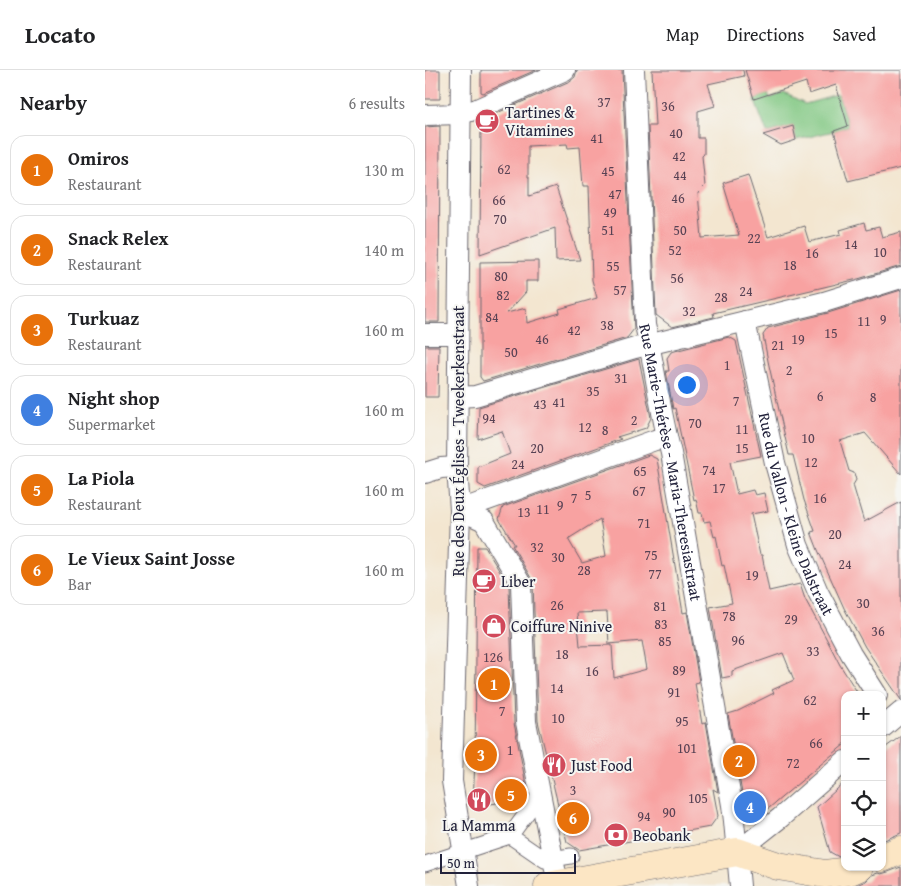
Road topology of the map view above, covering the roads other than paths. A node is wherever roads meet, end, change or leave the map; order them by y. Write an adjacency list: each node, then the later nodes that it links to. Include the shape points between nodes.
1 (461, 70): 4 (street, Rue des Deux Églises - Tweekerkenstraat)
2 (565, 70): 4 (street)
3 (634, 70): 10 (street, Rue Marie-Thérèse - Maria-Theresiastraat, via 645,326)
4 (461, 114): 5 (street); 9 (street, Rue des Deux Églises - Tweekerkenstraat)
5 (425, 115)
6 (901, 278): 7 (street, via 824,302)
7 (745, 321): 10 (street); 16 (street, Rue du Vallon - Kleine Dalstraat, via 775,463 798,545 823,601)
8 (425, 334): 9 (street)
9 (458, 334): 11 (street, Rue des Deux Églises - Tweekerkenstraat)
10 (650, 345): 11 (street, via 475,396); 12 (street, Rue Marie-Thérèse - Maria-Theresiastraat)
11 (458, 397): 13 (street, Rue des Deux Églises - Tweekerkenstraat)
12 (667, 437): 15 (street); 22 (street, Rue Marie-Thérèse - Maria-Theresiastraat, via 732,805)
13 (457, 467): 14 (street); 15 (street, Rue des Deux Églises - Tweekerkenstraat)
14 (425, 473)
15 (461, 510): 18 (street, via 484,521 521,584 526,722); 21 (street, Rue des Deux Églises - Tweekerkenstraat, via 452,780)
16 (874, 691)
17 (841, 765): 22 (street)
18 (540, 795): 19 (street); 25 (street)
19 (510, 836): 21 (street); 25 (street)
20 (901, 850): 23 (main road)
21 (463, 851): 24 (street); 28 (street, Rue des Deux Églises - Tweekerkenstraat)
22 (737, 852): 25 (main road); 27 (main road); 29 (street, Rue Marie-Thérèse - Maria-Theresiastraat)
23 (886, 856)
24 (425, 864)
25 (557, 871)
26 (849, 871): 27 (main road)
27 (829, 880)
28 (469, 886)
29 (740, 886)

